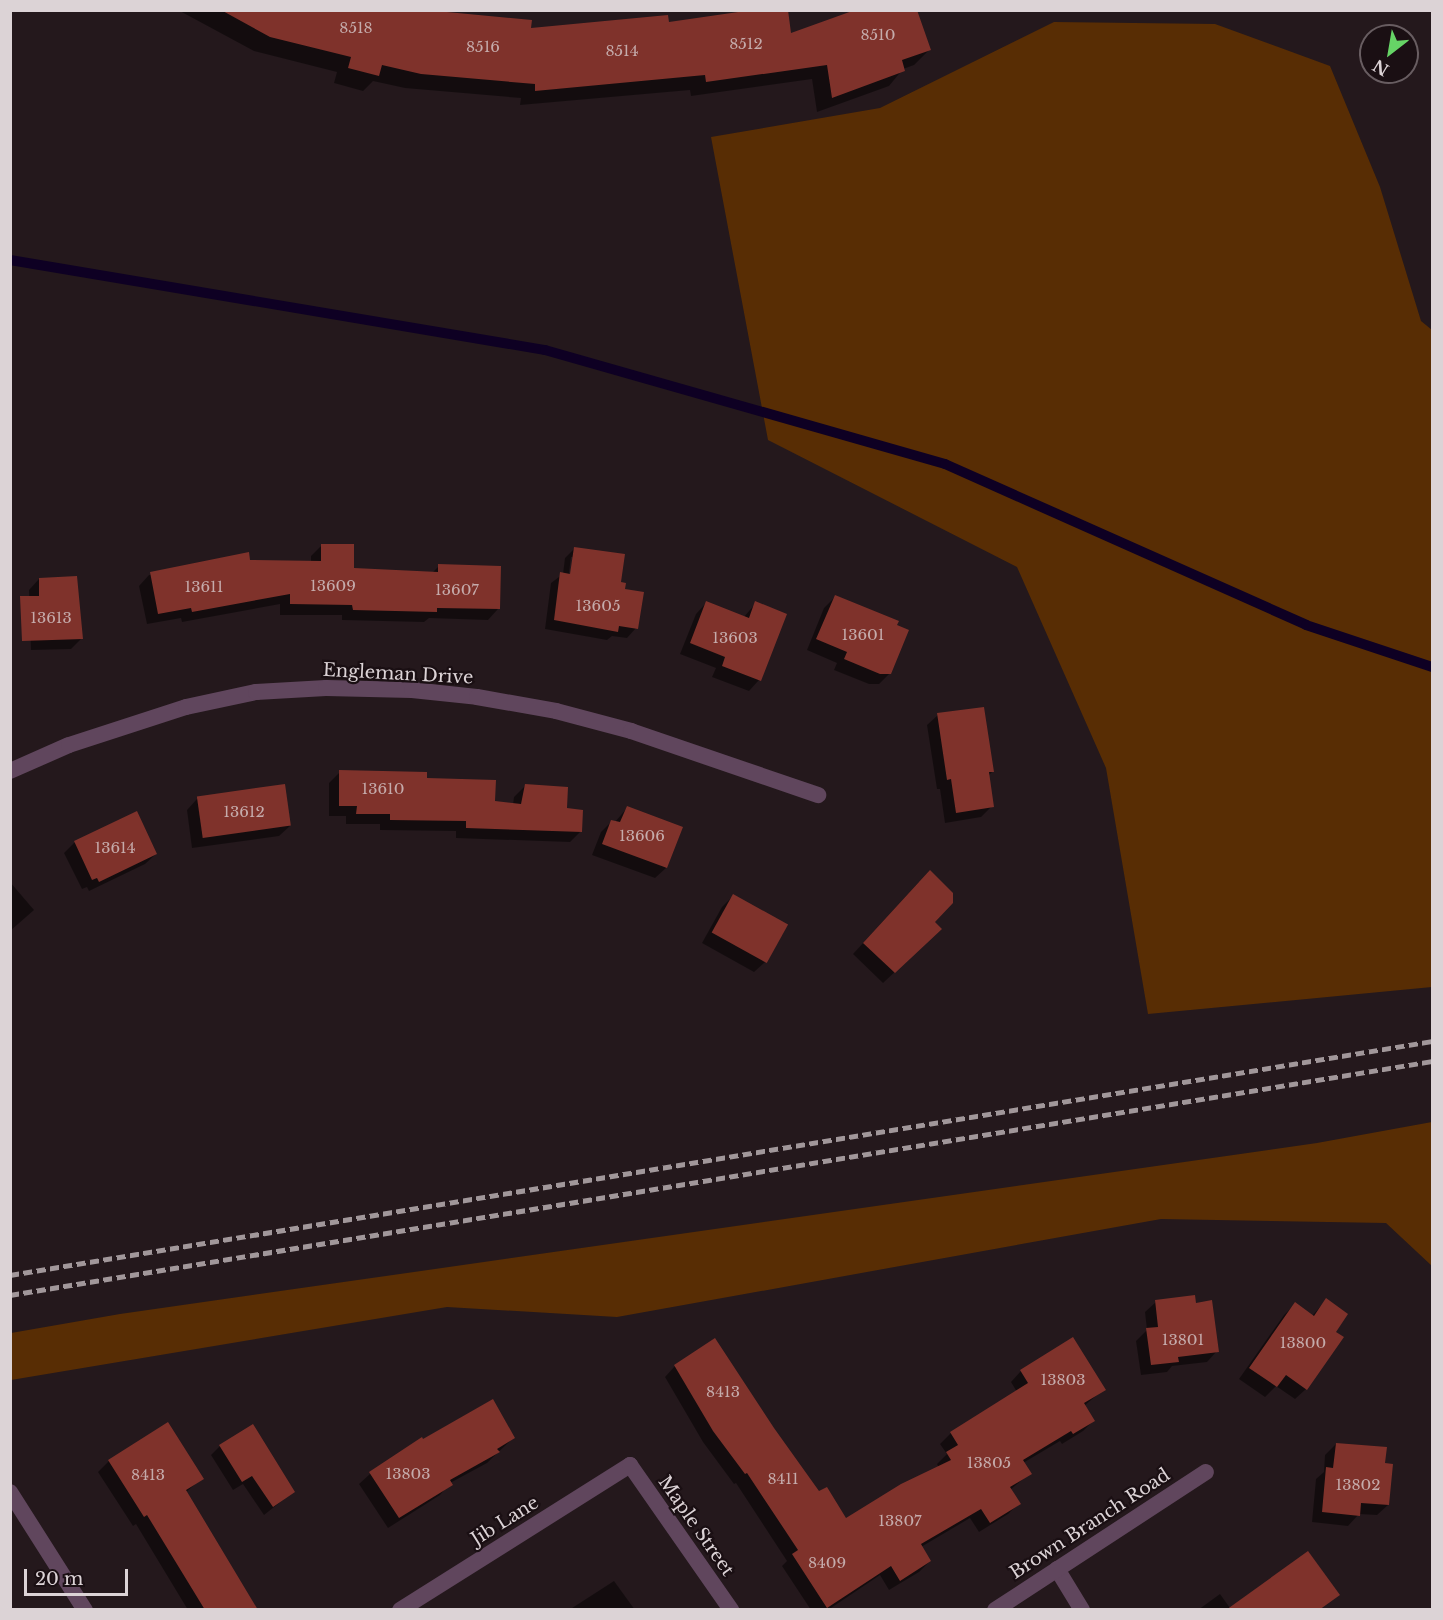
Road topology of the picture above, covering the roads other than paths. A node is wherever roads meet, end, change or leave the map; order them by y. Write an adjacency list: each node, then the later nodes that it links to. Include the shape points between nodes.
1 (10, 771): 2 (street, Engleman Drive, via 79,741 186,707 256,692 326,688 412,690 556,711 631,731)
2 (818, 795)
3 (630, 1465): 8 (street, Jib Lane); 9 (street, Maple Street)
4 (1206, 1472): 6 (street, Brown Branch Road)
5 (10, 1491): 7 (street)
6 (1057, 1569): 10 (street, Brown Branch Road); 11 (street)
7 (85, 1610)
8 (400, 1610)
9 (730, 1610)
10 (995, 1610)
11 (1083, 1610)

